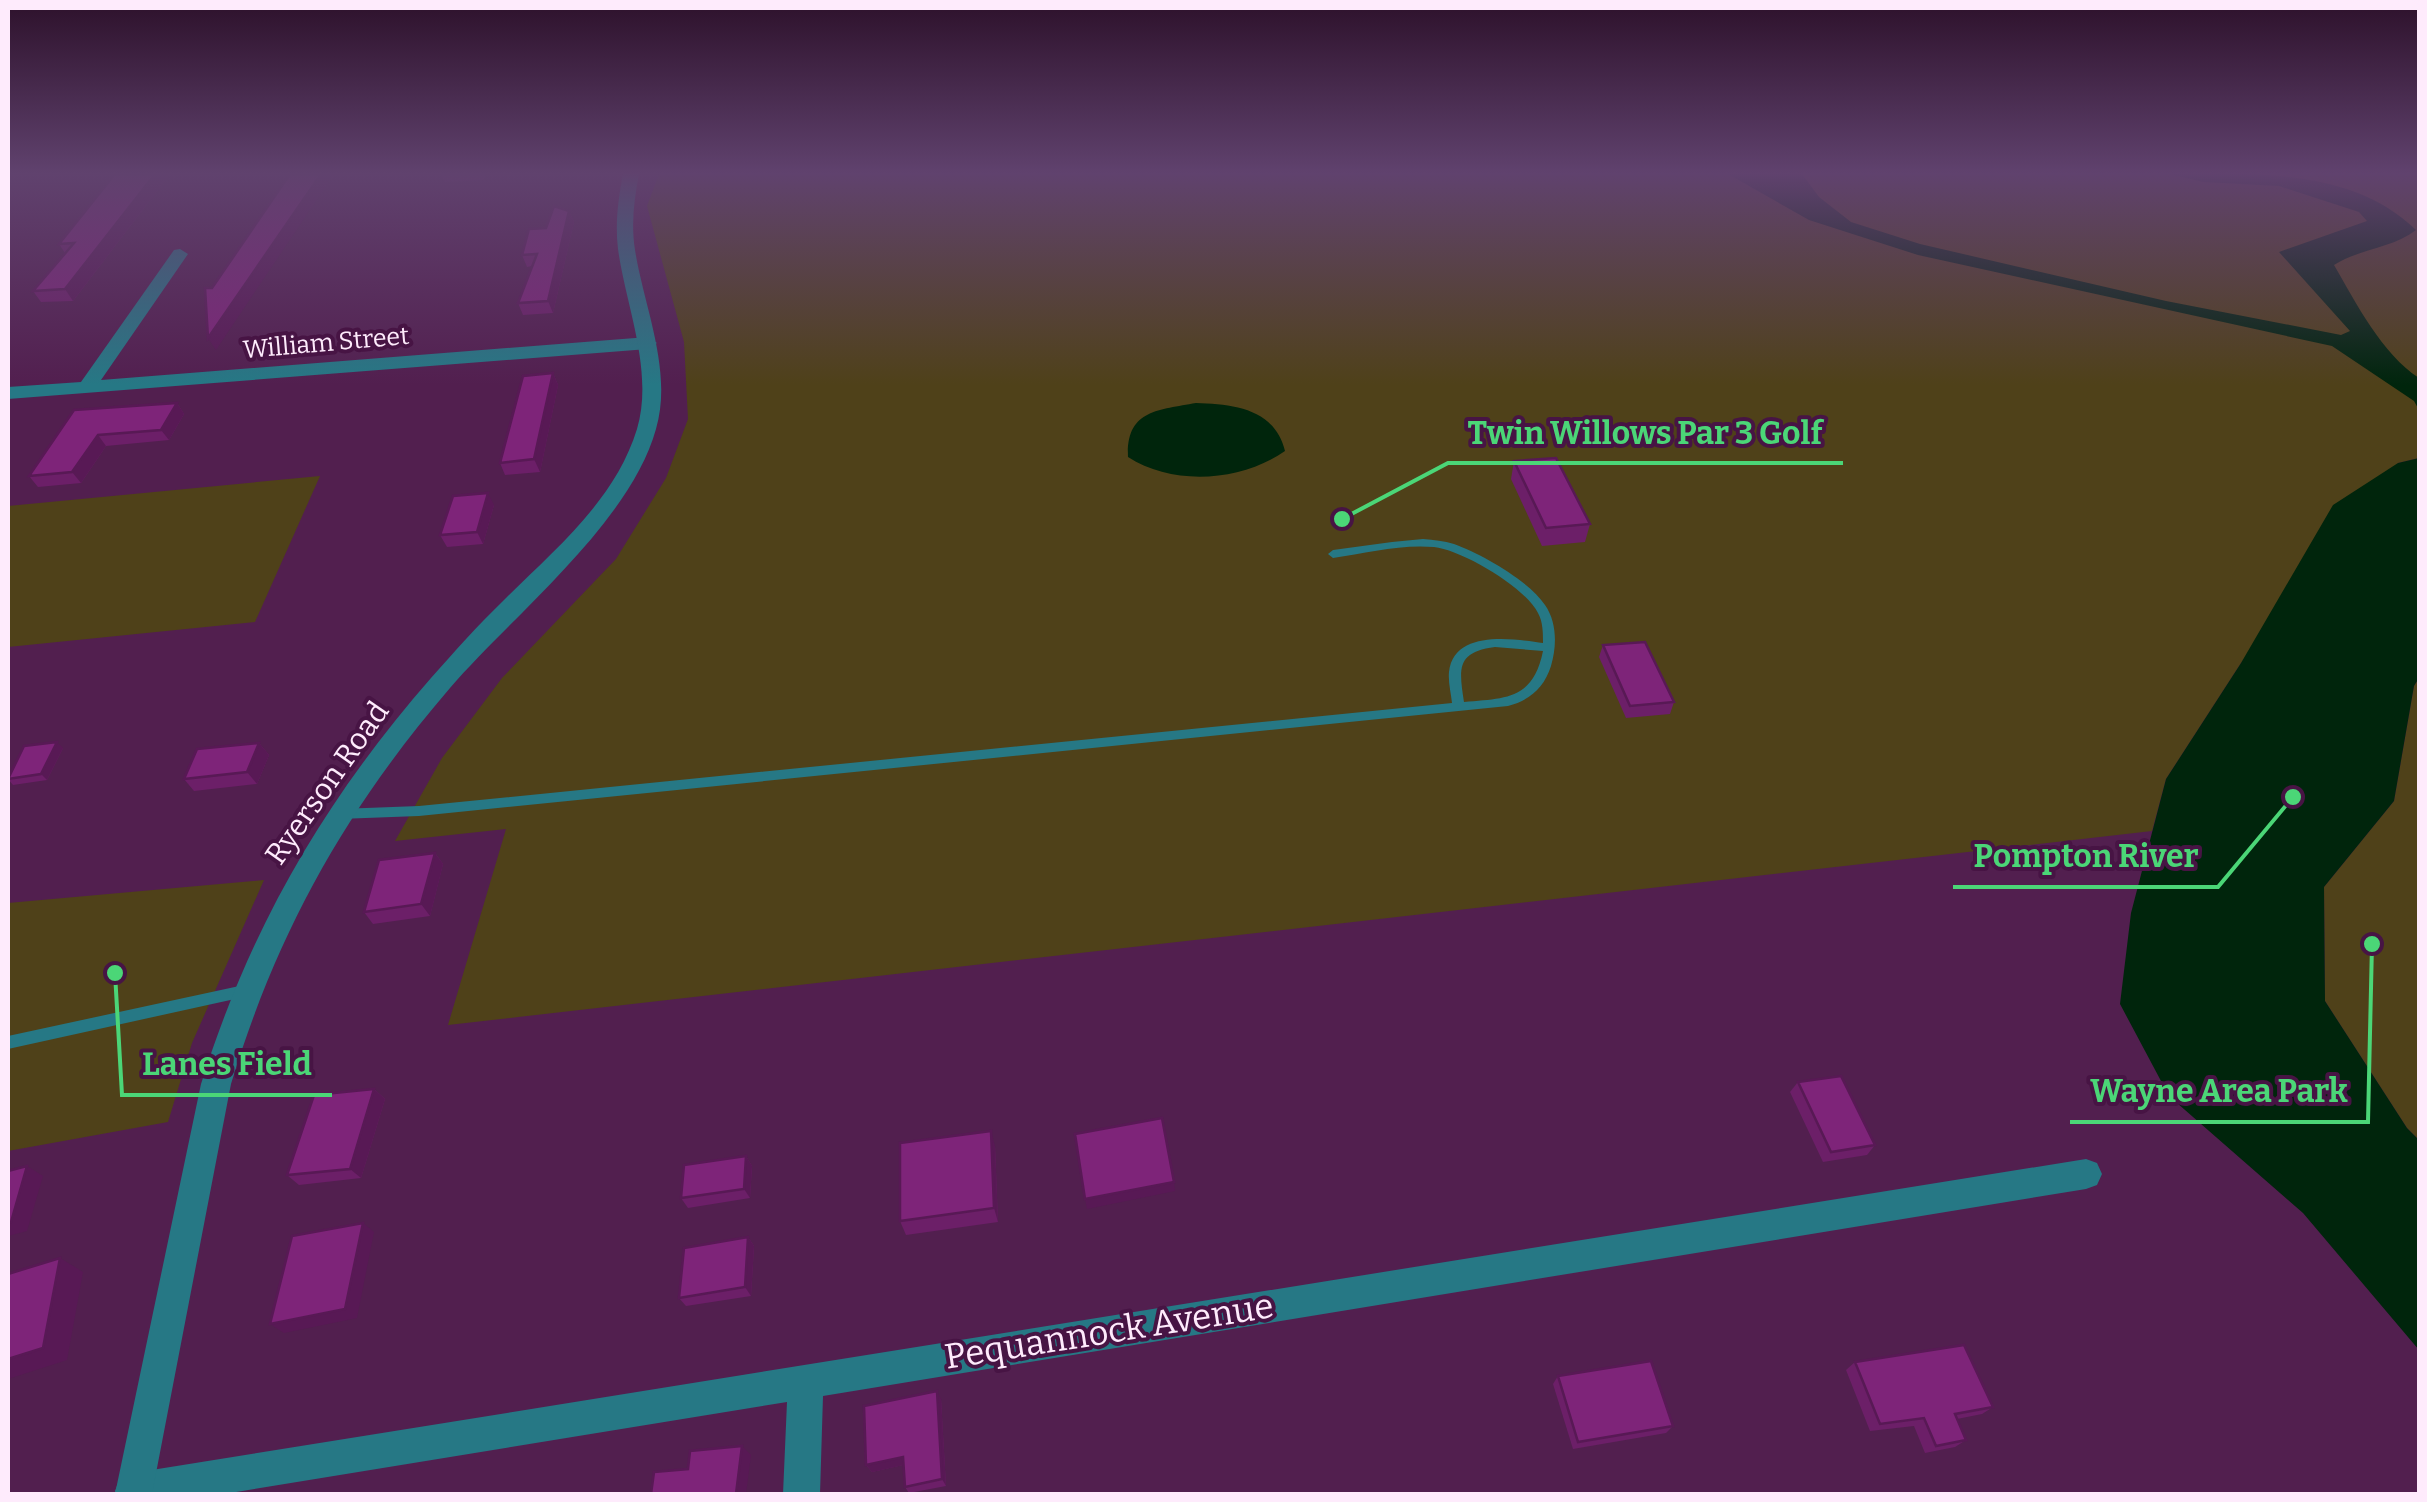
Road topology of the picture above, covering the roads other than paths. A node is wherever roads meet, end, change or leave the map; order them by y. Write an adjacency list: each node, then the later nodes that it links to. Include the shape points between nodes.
1 (628, 244): 3 (street, Ryerson Road)
2 (180, 254): 4 (street)
3 (648, 343): 4 (street, William Street); 9 (street, Ryerson Road, via 653,405 647,433 615,494 451,670)
4 (87, 387): 5 (street, William Street)
5 (8, 394)
6 (1333, 554): 7 (lane, via 1449,546 1507,578 1539,606 1550,629)
7 (1548, 648): 8 (lane, via 1530,692 1508,702); 8 (lane, via 1506,643 1462,654 1455,667)
8 (1460, 707): 9 (lane)
9 (337, 814): 10 (street, Ryerson Road, via 296,880)
10 (244, 991): 11 (lane); 14 (street, Ryerson Road, via 216,1084)
11 (8, 1043)
12 (2086, 1174): 13 (street, Pequannock Avenue)
13 (806, 1379): 14 (street, Pequannock Avenue); 15 (street)
14 (133, 1493)
15 (802, 1494)

